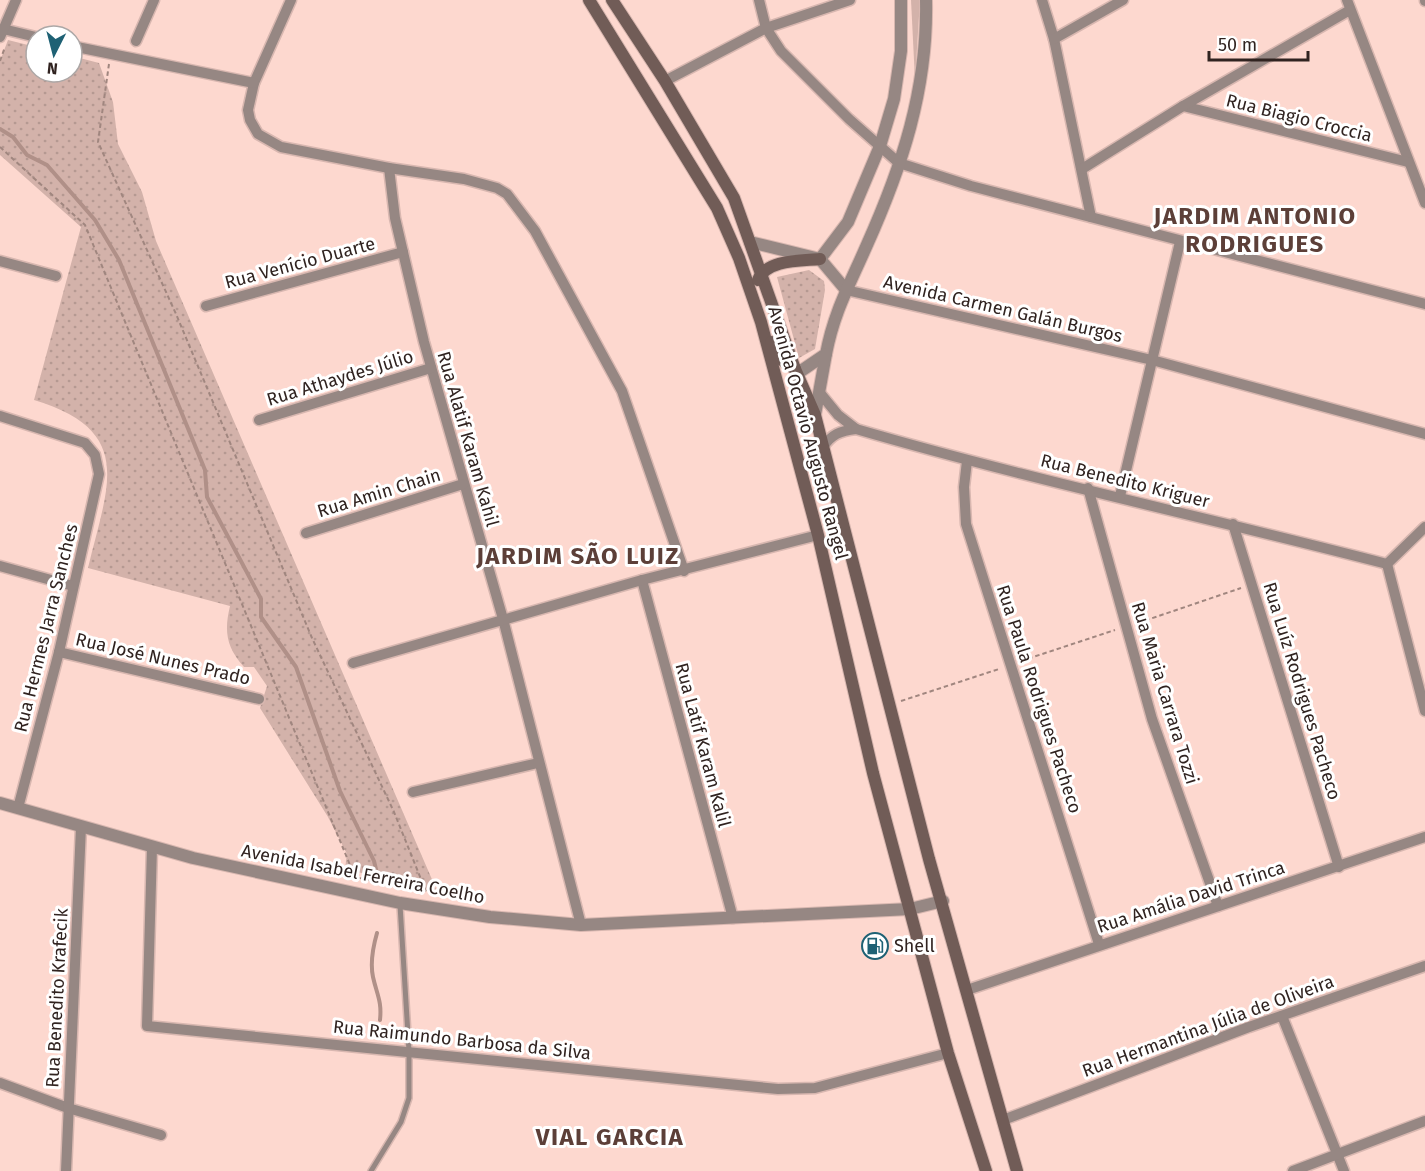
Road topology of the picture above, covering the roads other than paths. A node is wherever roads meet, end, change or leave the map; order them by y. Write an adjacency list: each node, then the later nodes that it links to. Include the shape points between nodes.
1 (16, 0): 14 (street)
2 (154, 0): 17 (street)
3 (291, 0): 20 (street)
4 (590, 0): 39 (main road, Avenida Octavio Augusto Rangel, via 717,208)
5 (759, 0): 13 (street)
6 (850, 0): 13 (street)
7 (901, 0): 22 (street, via 901,51 894,99)
8 (926, 0): 24 (street, via 922,84)
9 (1042, 0): 16 (street)
10 (1123, 0): 16 (street)
11 (614, 2): 19 (main road, Avenida Octavio Augusto Rangel)
12 (1348, 5): 21 (street); 23 (street)
13 (766, 28): 19 (street); 22 (street, via 781,51)
14 (4, 36): 15 (street)
15 (24, 37)
16 (1054, 39): 26 (street)
17 (136, 41)
18 (84, 49): 20 (street)
19 (665, 81): 29 (main road, Avenida Octavio Augusto Rangel, via 734,198)
20 (254, 83): 25 (street, via 248,110 258,134 281,147)
21 (1183, 106): 23 (street, Rua Biagio Croccia); 26 (street)
22 (880, 146): 24 (street); 32 (street, via 848,222)
23 (1408, 162): 27 (street)
24 (899, 163): 28 (street); 36 (street)
25 (388, 168): 31 (street, Rua Alatif Karam Kahil); 61 (street, via 497,188 507,194 535,231 622,391)
26 (1082, 169): 28 (street)
27 (1425, 203)
28 (1092, 217): 30 (street)
29 (750, 242): 32 (street); 34 (main road, Avenida Octavio Augusto Rangel)
30 (1180, 242): 37 (street); 41 (street)
31 (403, 252): 38 (street, Rua Venício Duarte); 42 (street, Rua Alatif Karam Kahil)
32 (820, 259): 34 (main road, via 779,264); 36 (street)
33 (0, 261): 35 (street)
34 (761, 274): 39 (main road, via 756,284); 43 (main road, Avenida Octavio Augusto Rangel)
35 (56, 276)
36 (846, 290): 40 (street, via 831,323); 41 (street, Avenida Carmen Galán Burgos)
37 (1425, 304)
38 (206, 306)
39 (761, 322): 43 (main road, via 779,358); 58 (main road, Avenida Octavio Augusto Rangel)
40 (826, 354): 43 (street, via 801,371); 44 (street)
41 (1152, 360): 49 (street, Avenida Carmen Galán Burgos); 54 (street)
42 (431, 368): 47 (street, Rua Athaydes Júlio); 52 (street, Rua Alatif Karam Kahil)
43 (795, 369): 46 (main road, Avenida Octavio Augusto Rangel)
44 (820, 393): 46 (street); 48 (street, Rua Benedito Kriguer)
45 (0, 416): 63 (street, Rua Hermes Jarra Sanches, via 85,443 95,454 99,474)
46 (815, 416): 50 (main road, Avenida Octavio Augusto Rangel)
47 (259, 420)
48 (856, 429): 50 (street, via 830,436); 51 (street, Rua Benedito Kriguer)
49 (1425, 434)
50 (823, 447): 77 (main road, Avenida Octavio Augusto Rangel)
51 (967, 461): 53 (street, Rua Benedito Kriguer); 83 (street, Rua Paula Rodrigues Pacheco, via 966,524)
52 (463, 484): 57 (street, Rua Amin Chain); 64 (street, Rua Alatif Karam Kahil)
53 (1088, 488): 54 (street, Rua Benedito Kriguer); 79 (street, Rua Maria Carrara Tozzi, via 1152,719)
54 (1120, 496): 55 (street, Rua Benedito Kriguer)
55 (1233, 524): 59 (street, Rua Benedito Kriguer); 76 (street, Rua Luíz Rodrigues Pacheco)
56 (1425, 527): 59 (street)
57 (306, 533)
58 (818, 535): 61 (street); 80 (main road, Avenida Octavio Augusto Rangel, via 873,773)
59 (1387, 564): 68 (street)
60 (0, 566): 63 (street)
61 (684, 571): 62 (street)
62 (642, 580): 64 (street); 81 (street, Rua Latif Karam Kalil)
63 (74, 586): 65 (street, Rua Hermes Jarra Sanches)
64 (503, 620): 66 (street); 69 (street, Rua Alatif Karam Kahil)
65 (59, 652): 67 (street, Rua José Nunes Prado); 72 (street, Rua Hermes Jarra Sanches)
66 (352, 663)
67 (259, 699)
68 (1424, 704)
69 (538, 763): 70 (street); 82 (street, Rua Alatif Karam Kahil)
70 (413, 792)
71 (0, 803): 72 (street, Avenida Isabel Ferreira Coelho)
72 (18, 808): 73 (street, Avenida Isabel Ferreira Coelho)
73 (81, 827): 75 (street, Avenida Isabel Ferreira Coelho); 90 (street, Rua Benedito Krafecik)
74 (1425, 837): 76 (street, Rua Amália David Trinca)
75 (152, 847): 78 (street, Avenida Isabel Ferreira Coelho); 87 (street, Rua Raimundo Barbosa da Silva, via 147,1026)
76 (1339, 867): 79 (street, Rua Amália David Trinca)
77 (943, 901): 80 (street, Avenida Isabel Ferreira Coelho); 85 (main road, Avenida Octavio Augusto Rangel)
78 (400, 903): 82 (street, Avenida Isabel Ferreira Coelho, via 490,917); 87 (lane)
79 (1218, 906): 83 (street, Rua Amália David Trinca)
80 (910, 909): 81 (street, Avenida Isabel Ferreira Coelho); 88 (main road, Avenida Octavio Augusto Rangel)
81 (733, 918): 82 (street, Avenida Isabel Ferreira Coelho)
82 (581, 925)
83 (1099, 944): 85 (street, Rua Amália David Trinca)
84 (1425, 966): 86 (street, Rua Hermantina Júlia de Oliveira)
85 (967, 990): 91 (main road, Avenida Octavio Augusto Rangel)
86 (1282, 1016): 91 (street, Rua Hermantina Júlia de Oliveira); 94 (street)
87 (408, 1051): 88 (street, Rua Raimundo Barbosa da Silva, via 778,1089 815,1088); 96 (lane, via 410,1098 401,1122)
88 (948, 1053): 97 (main road, Avenida Octavio Augusto Rangel)
89 (0, 1083): 90 (street)
90 (68, 1108): 93 (street); 95 (street, Rua Benedito Krafecik)
91 (1002, 1120): 98 (main road, Avenida Octavio Augusto Rangel)
92 (1425, 1121): 94 (street)
93 (161, 1135)
94 (1337, 1156): 99 (street); 100 (street)
95 (66, 1171)
96 (371, 1171)
97 (986, 1171)
98 (1017, 1171)
99 (1293, 1171)
100 (1344, 1171)

